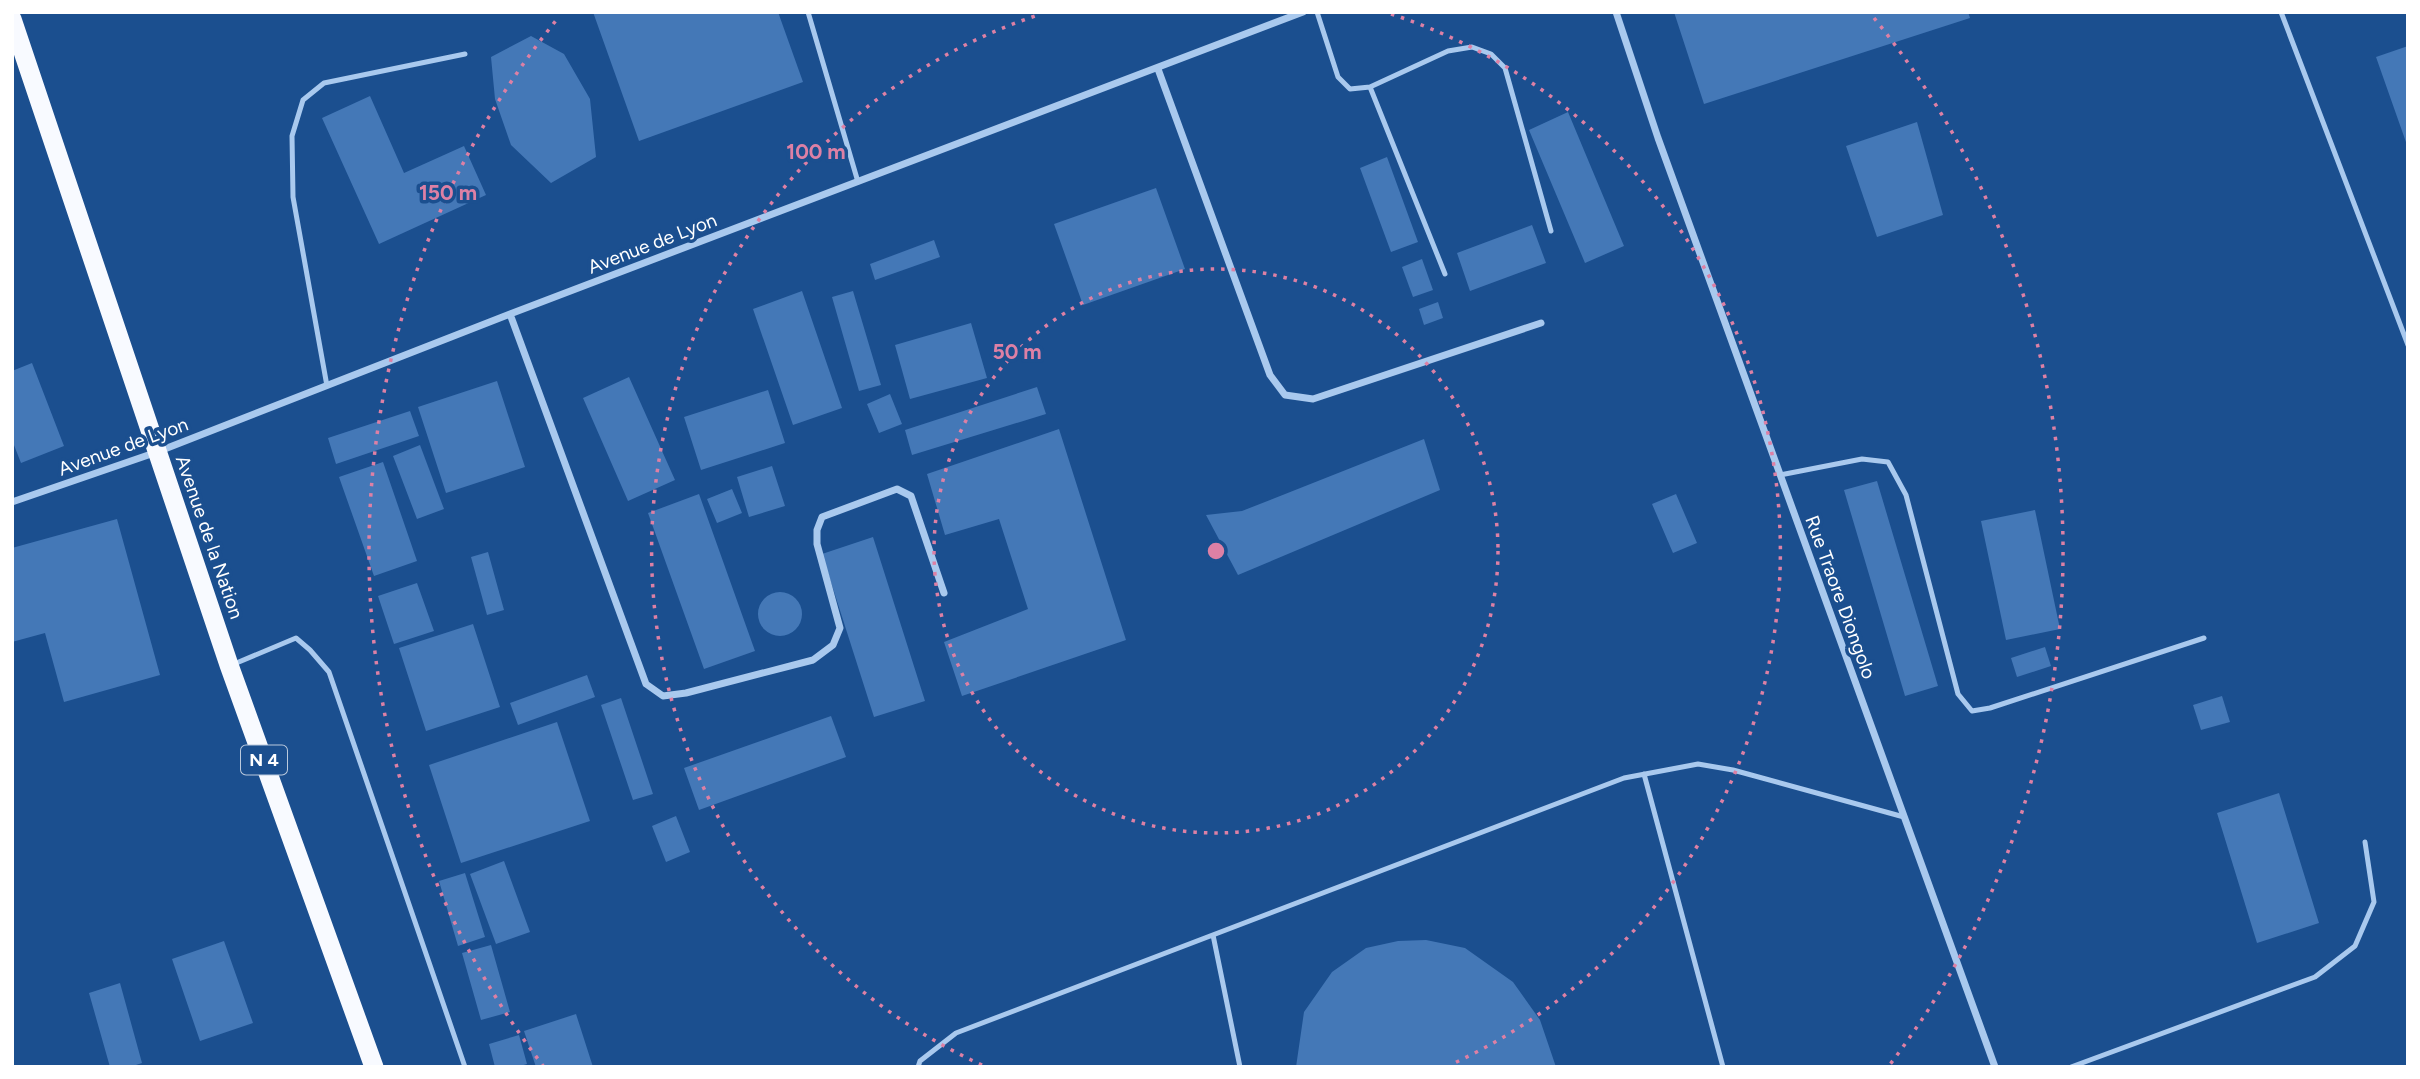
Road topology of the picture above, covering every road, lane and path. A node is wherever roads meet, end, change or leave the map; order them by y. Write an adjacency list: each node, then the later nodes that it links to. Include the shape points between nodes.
1 (808, 12): 10 (lane)
2 (1303, 12): 8 (street, Avenue de Lyon)
3 (1317, 12): 9 (lane, via 1338,77 1350,89)
4 (1616, 12): 18 (street, Rue Traore Diongolo)
5 (2281, 12): 15 (lane)
6 (12, 19): 17 (highway, Avenue de la Nation / N 4)
7 (465, 54): 16 (lane, via 324,83 303,100 292,136 293,197)
8 (1157, 69): 10 (street, Avenue de Lyon); 14 (street, via 1270,375 1285,395 1313,399)
9 (1370, 87): 11 (lane, via 1448,51 1472,47 1491,54 1505,68); 12 (lane)
10 (858, 182): 13 (street, Avenue de Lyon)
11 (1551, 232)
12 (1445, 274)
13 (510, 314): 16 (street, Avenue de Lyon); 20 (street, via 646,684 663,696 813,660 833,645 839,628 817,544 822,517 897,489 911,496)
14 (1541, 323)
15 (2408, 345)
16 (327, 386): 17 (street, Avenue de Lyon)
17 (157, 452): 19 (street, Avenue de Lyon); 22 (highway, Avenue de la Nation / N 4)
18 (1780, 475): 21 (lane, via 1862,459 1888,462 1906,495 1958,694 1972,711); 24 (street, Rue Traore Diongolo)
19 (12, 502)
20 (944, 593)
21 (2204, 638)
22 (229, 666): 27 (highway, Avenue de la Nation / N 4); 28 (lane, via 296,638 329,672)
23 (1644, 774): 24 (lane, via 1698,764); 26 (lane); 31 (lane)
24 (1904, 817): 32 (street, Rue Traore Diongolo)
25 (2365, 842): 33 (lane, via 2374,902 2355,946 2315,977)
26 (1213, 935): 29 (lane, via 956,1033); 30 (lane)
27 (374, 1067)
28 (465, 1067)
29 (918, 1067)
30 (1240, 1067)
31 (1723, 1067)
32 (1994, 1067)
33 (2071, 1067)

